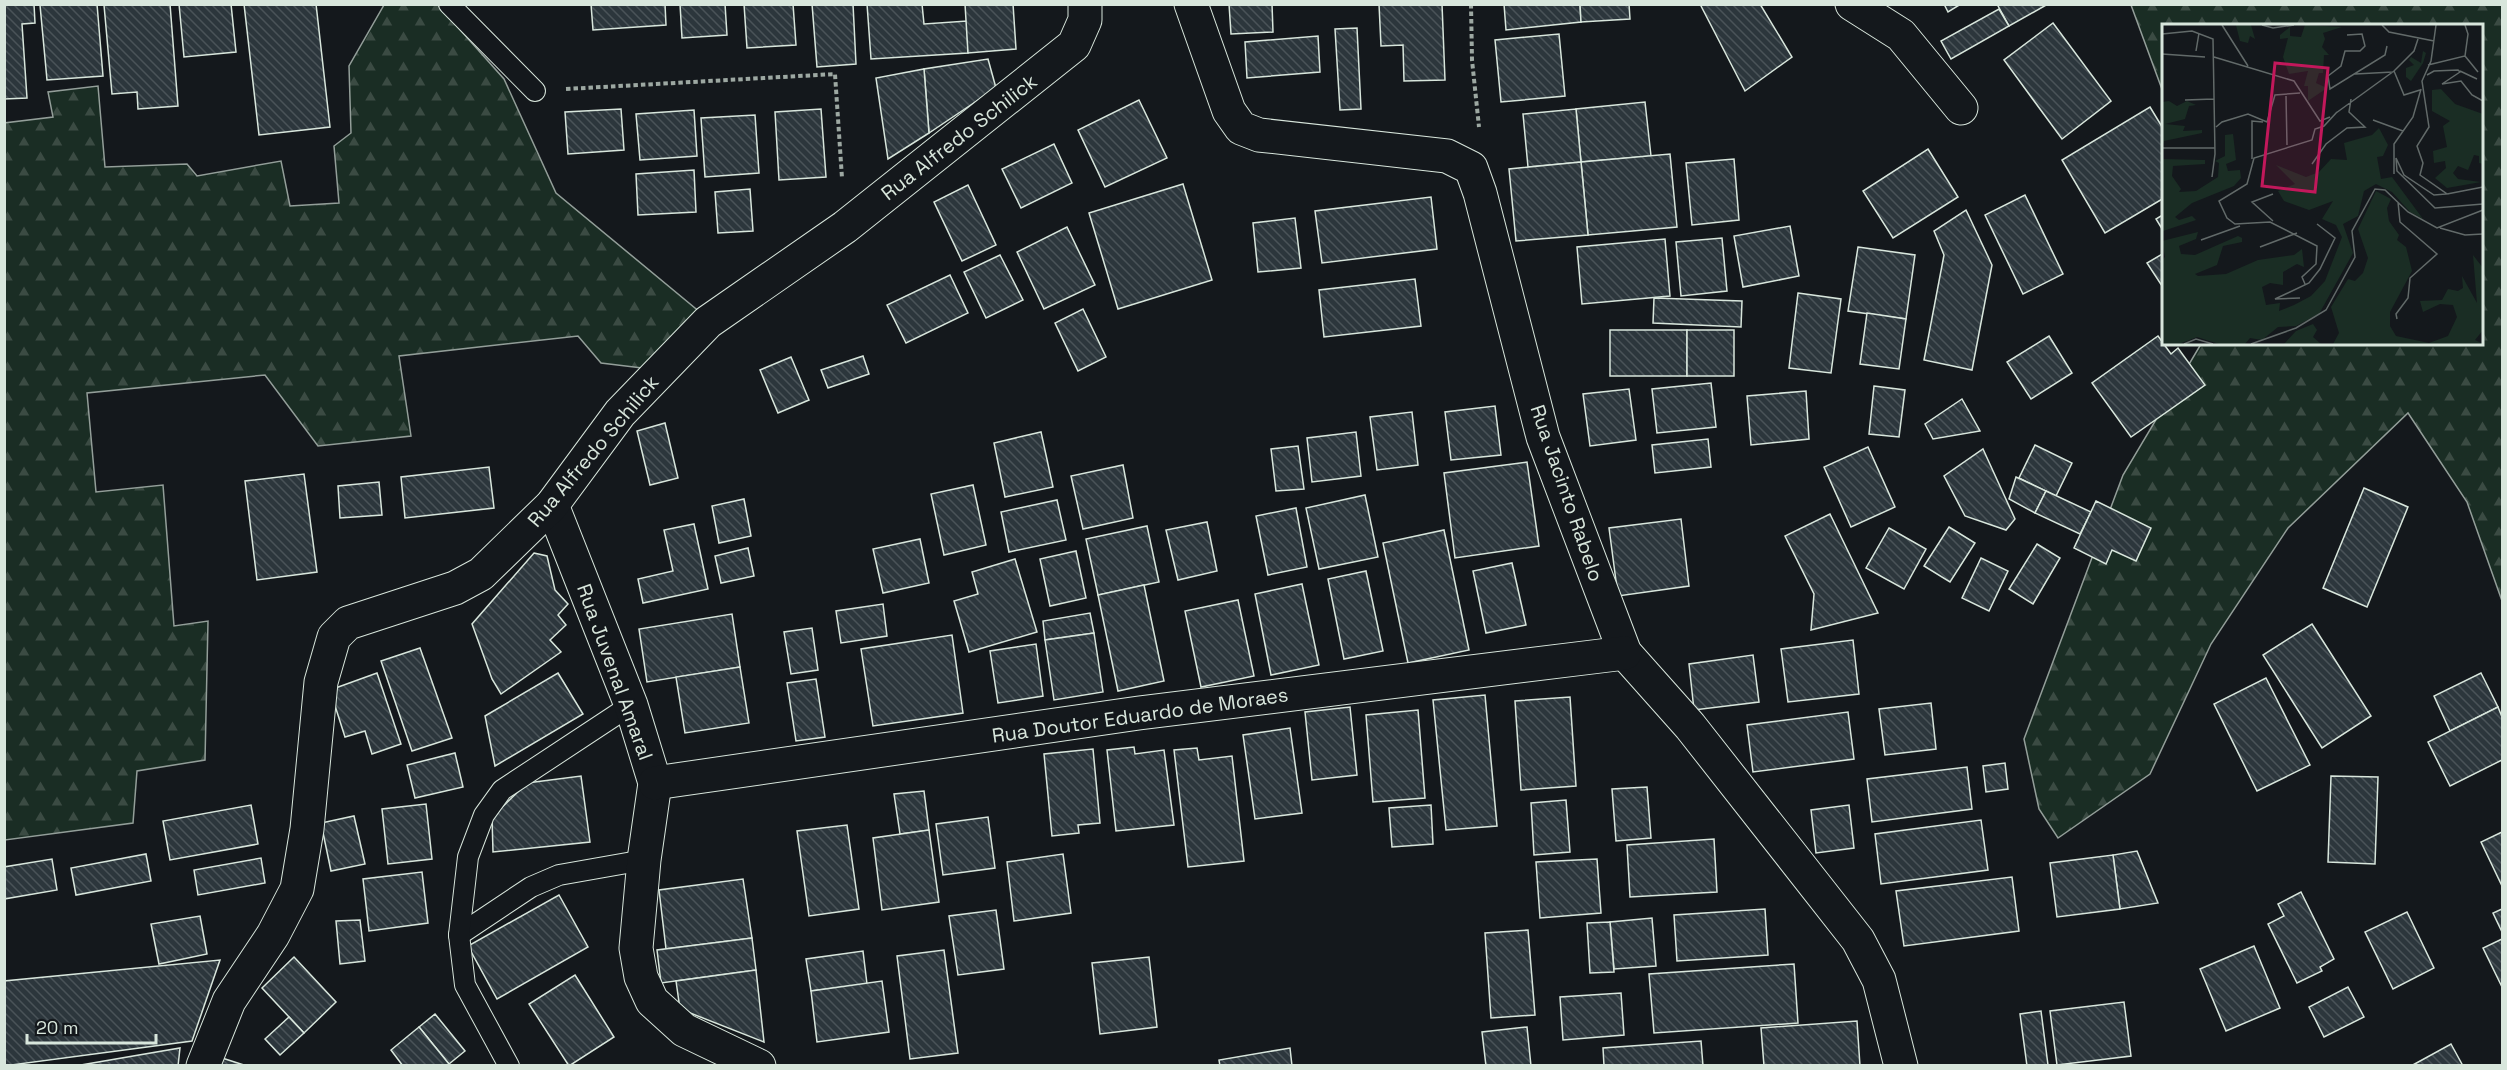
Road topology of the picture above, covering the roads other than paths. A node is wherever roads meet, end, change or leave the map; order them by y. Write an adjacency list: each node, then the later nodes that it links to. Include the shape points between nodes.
1 (449, 4): 5 (lane)
2 (1085, 4): 7 (street, Rua Alfredo Schilick, via 1085,20 1074,45 845,227 708,322 620,413)
3 (1191, 4): 8 (street, Rua Jacinto Rabelo, via 1228,111 1241,128 1259,135 1447,156 1471,168 1543,437)
4 (1852, 4): 6 (street, via 1901,35)
5 (535, 91)
6 (1961, 108)
7 (552, 505): 9 (street, Rua Juvenal Amaral); 13 (street, Rua Alfredo Schilick, via 481,574 455,588 348,623 334,637 321,682 308,829 297,889 273,935 229,1001)
8 (1625, 653): 10 (street, Rua Doutor Eduardo de Moraes, via 1139,713); 16 (street, Rua Jacinto Rabelo, via 1690,726 1858,940 1879,980)
9 (632, 705): 10 (street, Rua Juvenal Amaral); 12 (lane, via 502,790 484,815 468,857)
10 (656, 783): 11 (street, Rua Juvenal Amaral)
11 (644, 860): 12 (lane, via 559,874 506,902); 15 (street, Rua Juvenal Amaral, via 636,948 641,977 652,1001 684,1030)
12 (459, 935): 14 (lane, via 465,985)
13 (203, 1065)
14 (509, 1065)
15 (759, 1065)
16 (1901, 1065)

